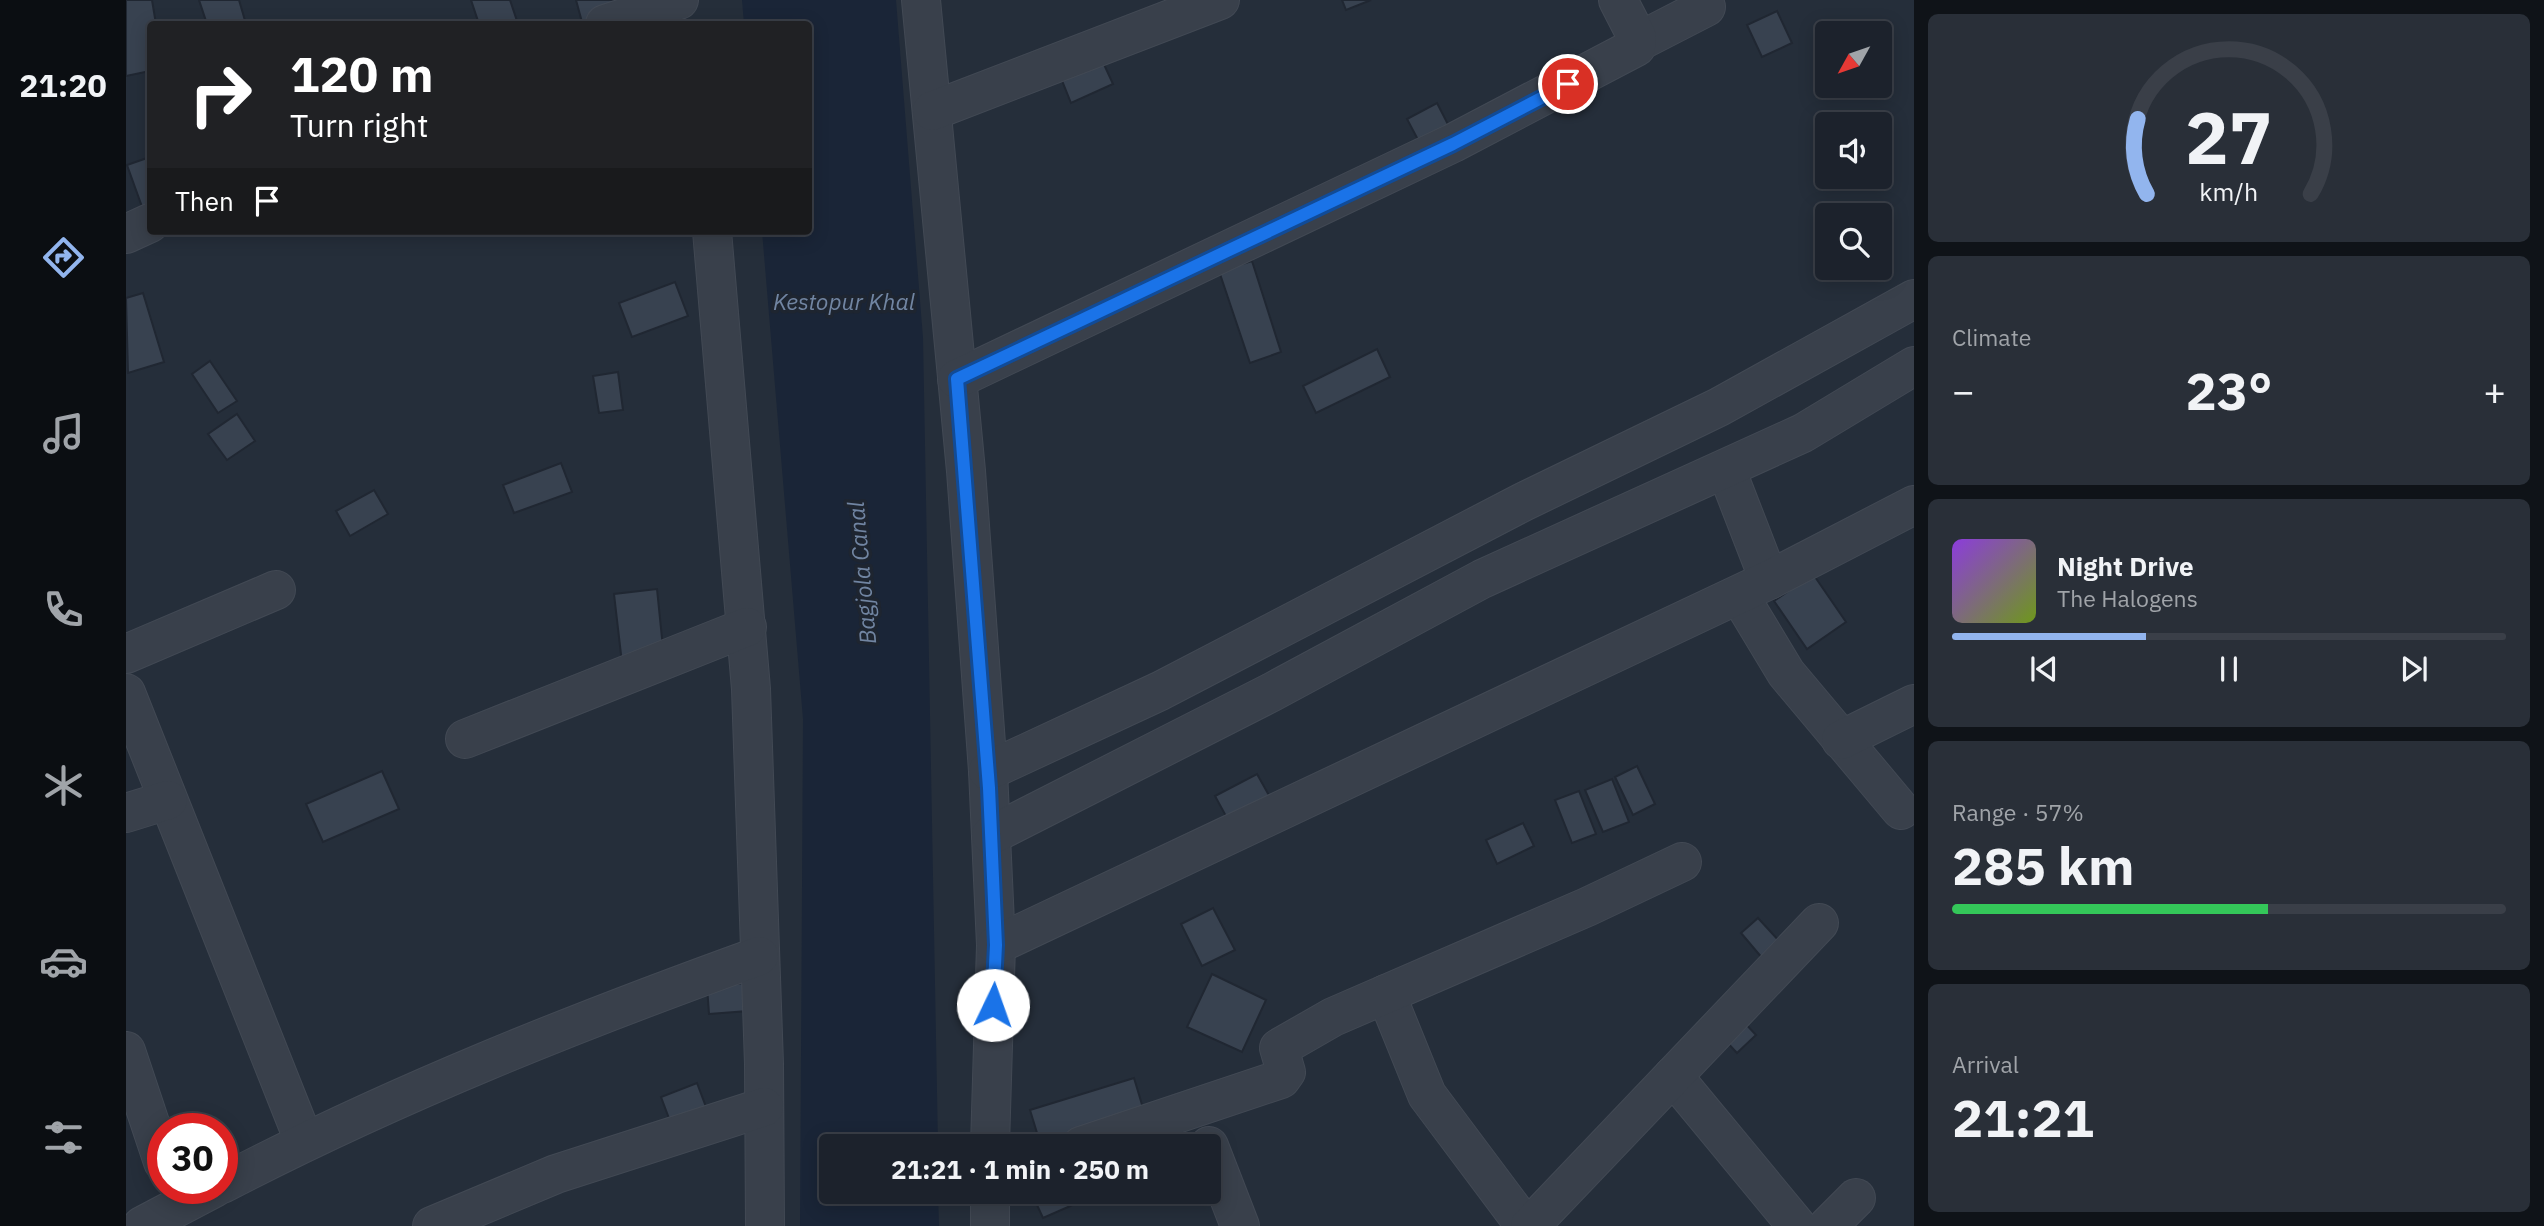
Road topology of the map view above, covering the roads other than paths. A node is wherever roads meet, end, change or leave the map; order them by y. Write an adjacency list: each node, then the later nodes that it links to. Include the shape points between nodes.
1 (680, 0): 7 (street)
2 (690, 0): 8 (street)
3 (921, 0): 10 (street)
4 (1220, 0): 10 (street)
5 (1618, 0): 9 (street)
6 (1706, 7): 9 (street)
7 (614, 21)
8 (692, 21)
9 (1638, 42): 16 (street, via 1631,50 1453,144)
10 (932, 111): 16 (street)
11 (147, 224): 12 (street)
12 (126, 234)
13 (712, 235): 21 (street)
14 (1914, 299): 27 (street, via 1719,407 1524,502 1160,691)
15 (1914, 366): 17 (street, via 1803,433)
16 (957, 379): 27 (street)
17 (1726, 469): 19 (street); 31 (street, via 1482,579)
18 (1914, 505): 19 (street)
19 (1754, 588): 26 (street, via 1786,673); 34 (street)
20 (276, 590): 22 (street)
21 (747, 627): 25 (street); 35 (street)
22 (126, 654)
23 (126, 692): 28 (street)
24 (1914, 704): 26 (street)
25 (466, 739)
26 (1841, 740): 29 (street)
27 (988, 771): 31 (street)
28 (168, 800): 30 (street); 45 (street)
29 (1901, 810)
30 (126, 813)
31 (991, 835): 34 (street)
32 (1682, 862): 36 (street)
33 (1819, 923): 38 (street)
34 (996, 945): 42 (street)
35 (759, 956): 39 (street); 45 (street, via 605,1012)
36 (1386, 994): 40 (street, via 1282,1044 1278,1052 1285,1076); 56 (street, via 1427,1095)
37 (126, 1051): 41 (street)
38 (1673, 1076): 56 (street); 57 (street)
39 (764, 1107): 52 (street, via 556,1174); 53 (street)
40 (1195, 1109): 43 (street); 44 (street)
41 (147, 1114)
42 (989, 1134)
43 (1118, 1134)
44 (1204, 1134)
45 (304, 1141): 46 (street)
46 (238, 1176)
47 (1221, 1177): 55 (street)
48 (1856, 1198): 58 (street)
49 (167, 1204): 51 (street)
50 (990, 1204): 54 (street)
51 (142, 1226)
52 (432, 1226)
53 (765, 1226)
54 (990, 1226)
55 (1240, 1226)
56 (1527, 1226)
57 (1797, 1226)
58 (1828, 1226)

